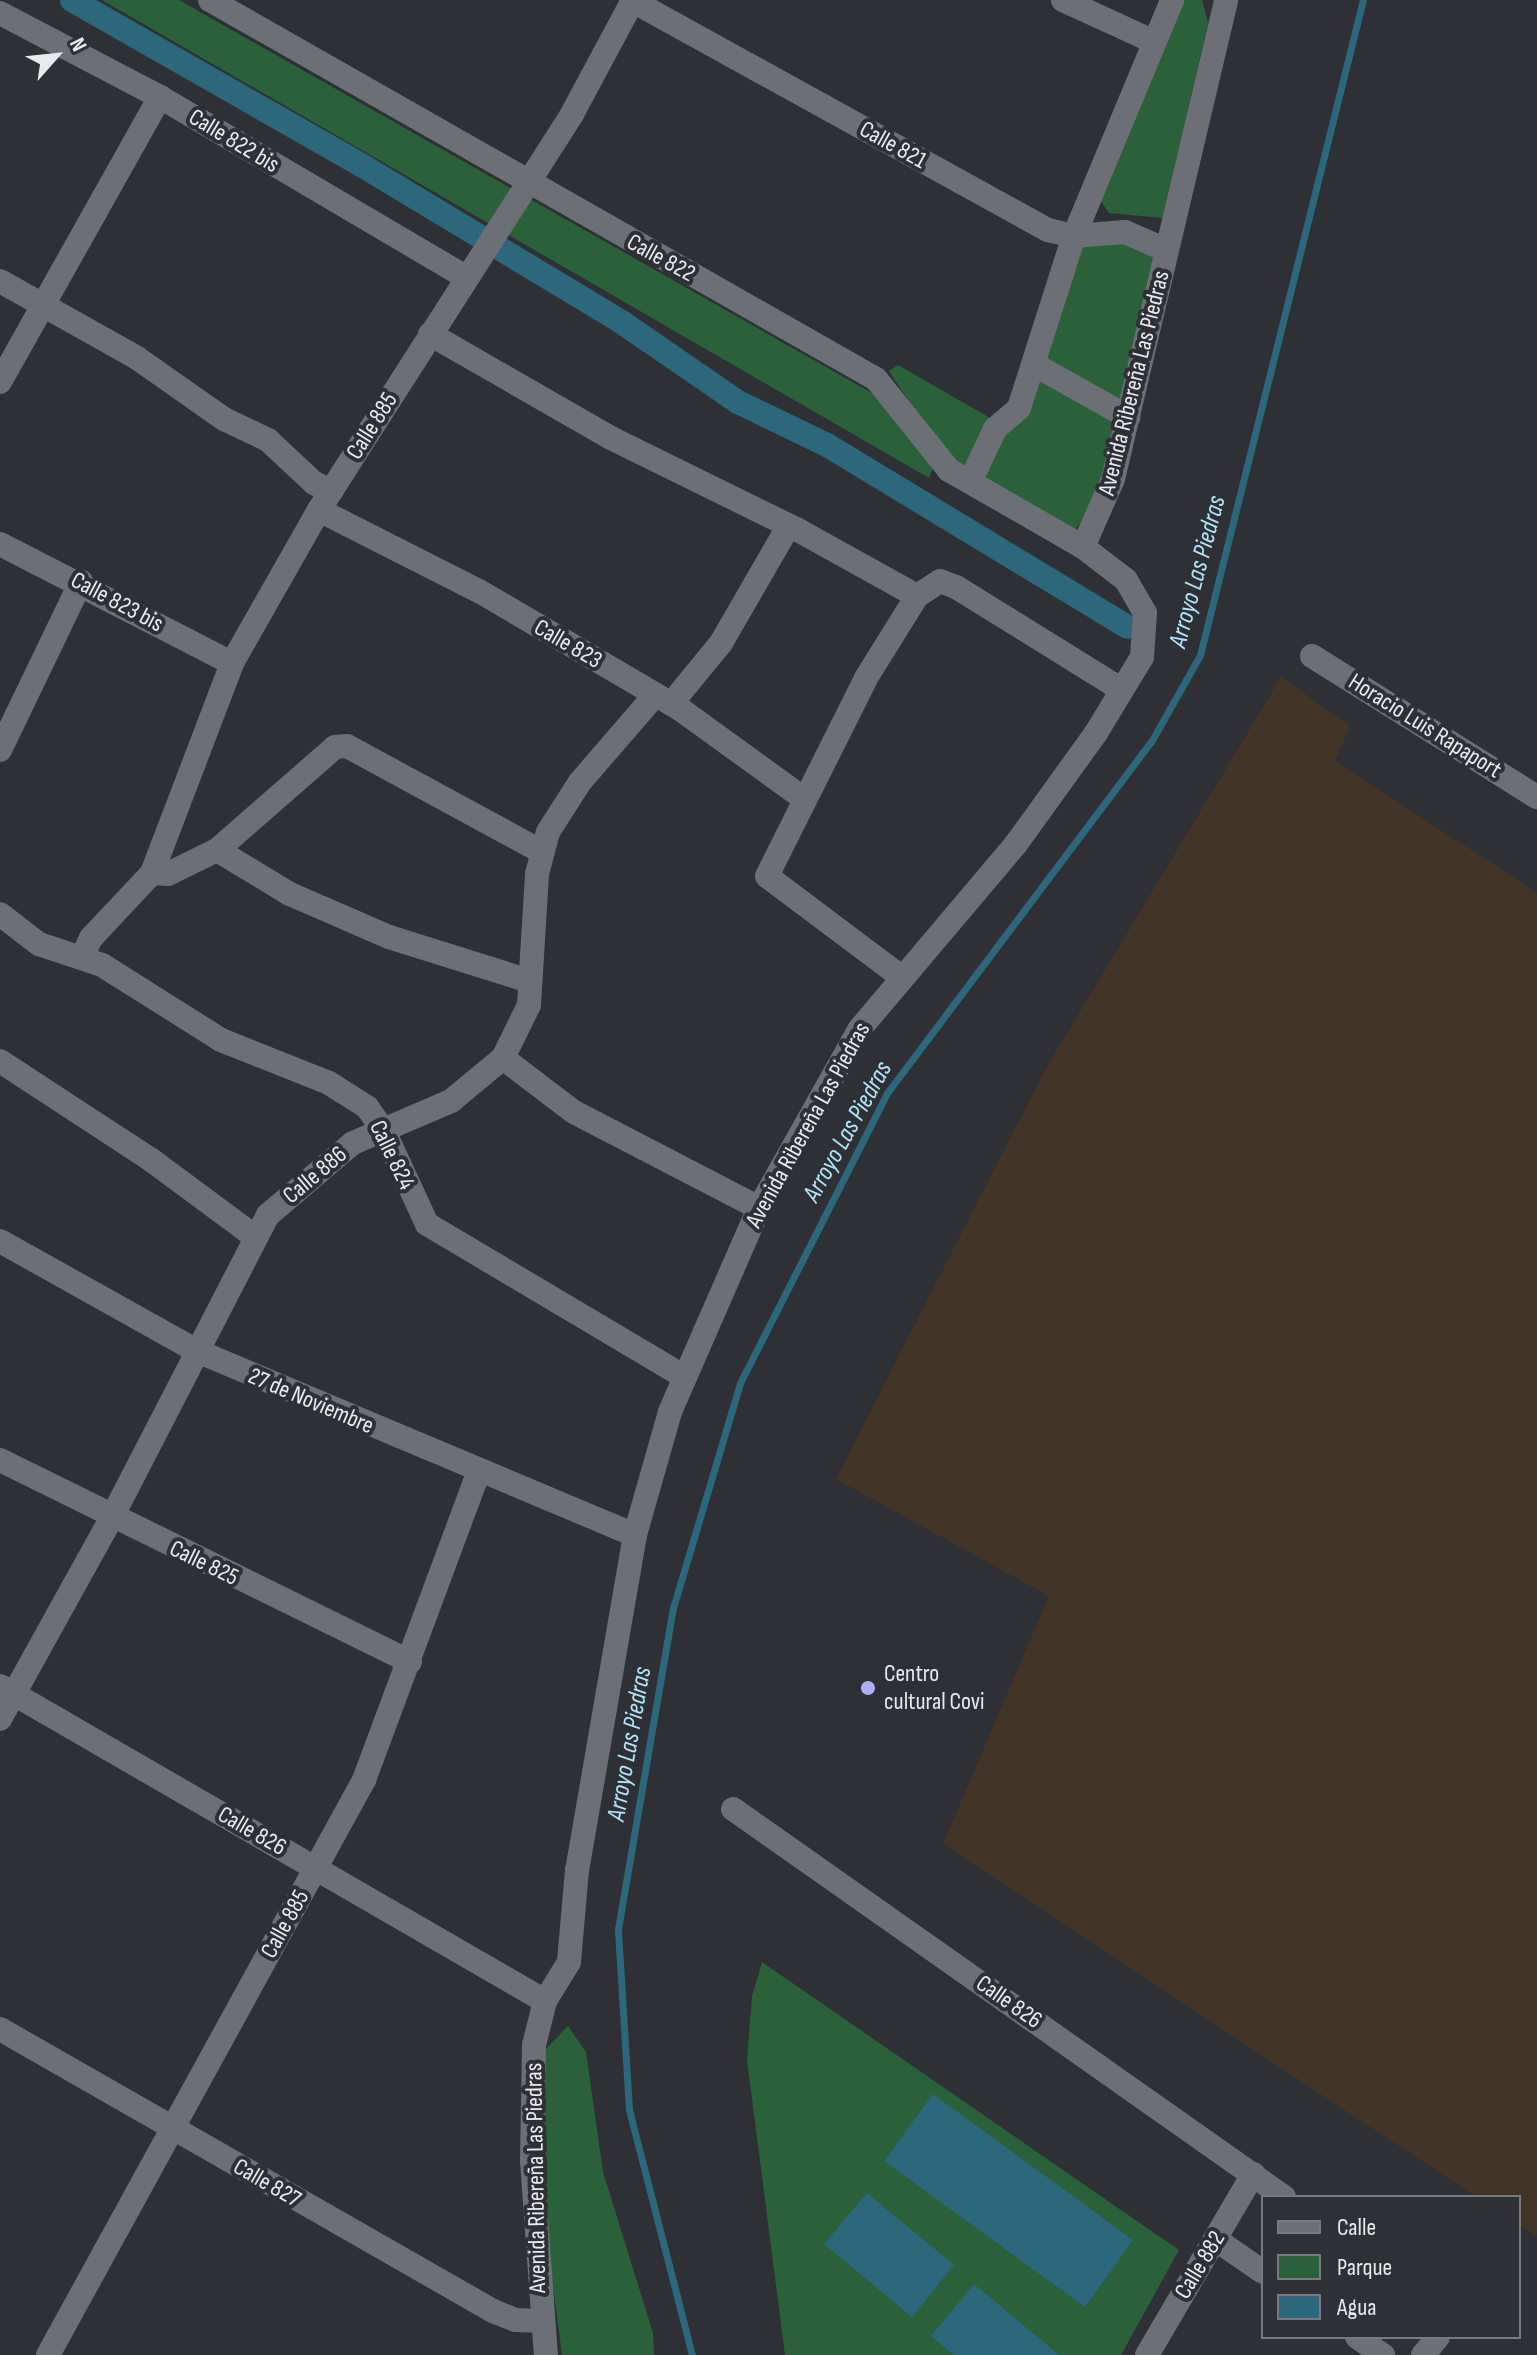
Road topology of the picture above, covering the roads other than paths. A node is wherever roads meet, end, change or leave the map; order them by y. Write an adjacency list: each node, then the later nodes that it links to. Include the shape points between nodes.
1 (632, 0): 9 (street, Calle 885, via 572,114); 10 (street, Calle 821, via 1048,230)
2 (1063, 0): 7 (street)
3 (1172, 0): 7 (street)
4 (1226, 0): 11 (street, Avenida Ribereña Las Piedras)
5 (217, 2): 9 (street, Calle 822)
6 (0, 13): 8 (street, Calle 822 bis)
7 (1152, 41): 10 (street)
8 (160, 97): 12 (street, Calle 822 bis); 14 (street)
9 (525, 181): 12 (street, Calle 885); 19 (street, Calle 822, via 876,379 940,462)
10 (1074, 236): 11 (street, Calle 821, via 1125,232); 16 (street)
11 (1166, 250): 18 (street, Avenida Ribereña Las Piedras)
12 (470, 269): 15 (street, Calle 885)
13 (0, 281): 14 (street, Calle 823)
14 (47, 305): 17 (street); 20 (street, Calle 823, via 137,358 224,419 268,440 314,483)
15 (430, 334): 20 (street, Calle 885); 21 (street, via 611,438)
16 (1035, 365): 18 (street); 19 (street, via 1019,408 995,429)
17 (0, 382)
18 (1128, 417): 23 (street, Avenida Ribereña Las Piedras, via 1113,479)
19 (970, 482): 23 (street, Calle 822)
20 (325, 501): 27 (street, Calle 885); 29 (street, Calle 823)
21 (788, 527): 25 (street); 29 (street, Calle 886, via 721,643)
22 (0, 544): 24 (street, Calle 823 bis)
23 (1083, 547): 28 (street, Avenida Ribereña Las Piedras, via 1126,580 1145,613 1142,657)
24 (81, 582): 27 (street, Calle 823 bis); 30 (street)
25 (917, 596): 28 (street, via 940,581 956,587); 32 (street, via 866,678)
26 (1312, 656): 31 (street, Horacio Luis Rapaport)
27 (232, 663): 35 (street, Calle 885)
28 (1122, 690): 38 (street, Avenida Ribereña Las Piedras, via 1016,844)
29 (663, 699): 32 (street, Calle 823); 34 (street, Calle 886, via 564,803)
30 (0, 750)
31 (1537, 797)
32 (803, 798): 38 (street, via 767,876)
33 (217, 850): 34 (street, via 327,750 347,746); 35 (street, via 168,874); 39 (street, via 290,894 389,937)
34 (542, 852): 39 (street, Calle 886)
35 (152, 873): 37 (street, via 91,938)
36 (0, 914): 37 (street, Calle 824, via 39,944)
37 (83, 955): 42 (street, Calle 824, via 238,1049 329,1083 367,1107)
38 (900, 976): 43 (street, Avenida Ribereña Las Piedras, via 859,1030)
39 (529, 981): 40 (street, Calle 886, via 525,1018)
40 (503, 1058): 42 (street, Calle 886, via 451,1101); 43 (street, via 574,1112)
41 (0, 1061): 44 (street, via 150,1159)
42 (384, 1131): 44 (street, Calle 886, via 339,1154 286,1197); 47 (street, Calle 824, via 427,1224)
43 (759, 1208): 47 (street, Avenida Ribereña Las Piedras)
44 (254, 1236): 46 (street, Calle 886)
45 (0, 1241): 46 (street, 27 de Noviembre)
46 (197, 1351): 49 (street, 27 de Noviembre); 50 (street, Calle 886)
47 (683, 1376): 51 (street, Avenida Ribereña Las Piedras)
48 (0, 1460): 50 (street, Calle 825)
49 (478, 1473): 51 (street, 27 de Noviembre); 52 (street, Calle 885)
50 (111, 1519): 52 (street, Calle 825); 53 (street, Calle 886)
51 (635, 1535): 57 (street, Avenida Ribereña Las Piedras, via 577,1870 569,1962)
52 (410, 1662): 56 (street, Calle 885, via 364,1780)
53 (7, 1690): 54 (street, Calle 886); 56 (street, Calle 826)
54 (0, 1719)
55 (733, 1809): 60 (street, Calle 826)
56 (315, 1868): 57 (street, Calle 826); 59 (street, Calle 885)
57 (545, 2001): 64 (street, Avenida Ribereña Las Piedras, via 531,2071)
58 (0, 2029): 59 (street, Calle 827)
59 (171, 2128): 64 (street, Calle 827, via 493,2311 515,2320); 67 (street, Calle 885)
60 (1253, 2174): 61 (street, Calle 826); 62 (street, Calle 882)
61 (1281, 2195)
62 (1215, 2239): 63 (street); 69 (street, Calle 882)
63 (1261, 2271)
64 (540, 2321): 68 (street, Avenida Ribereña Las Piedras)
65 (1360, 2339): 70 (street)
66 (1436, 2339): 71 (street)
67 (48, 2355)
68 (546, 2355)
69 (1147, 2355)
70 (1383, 2355)
71 (1423, 2355)

